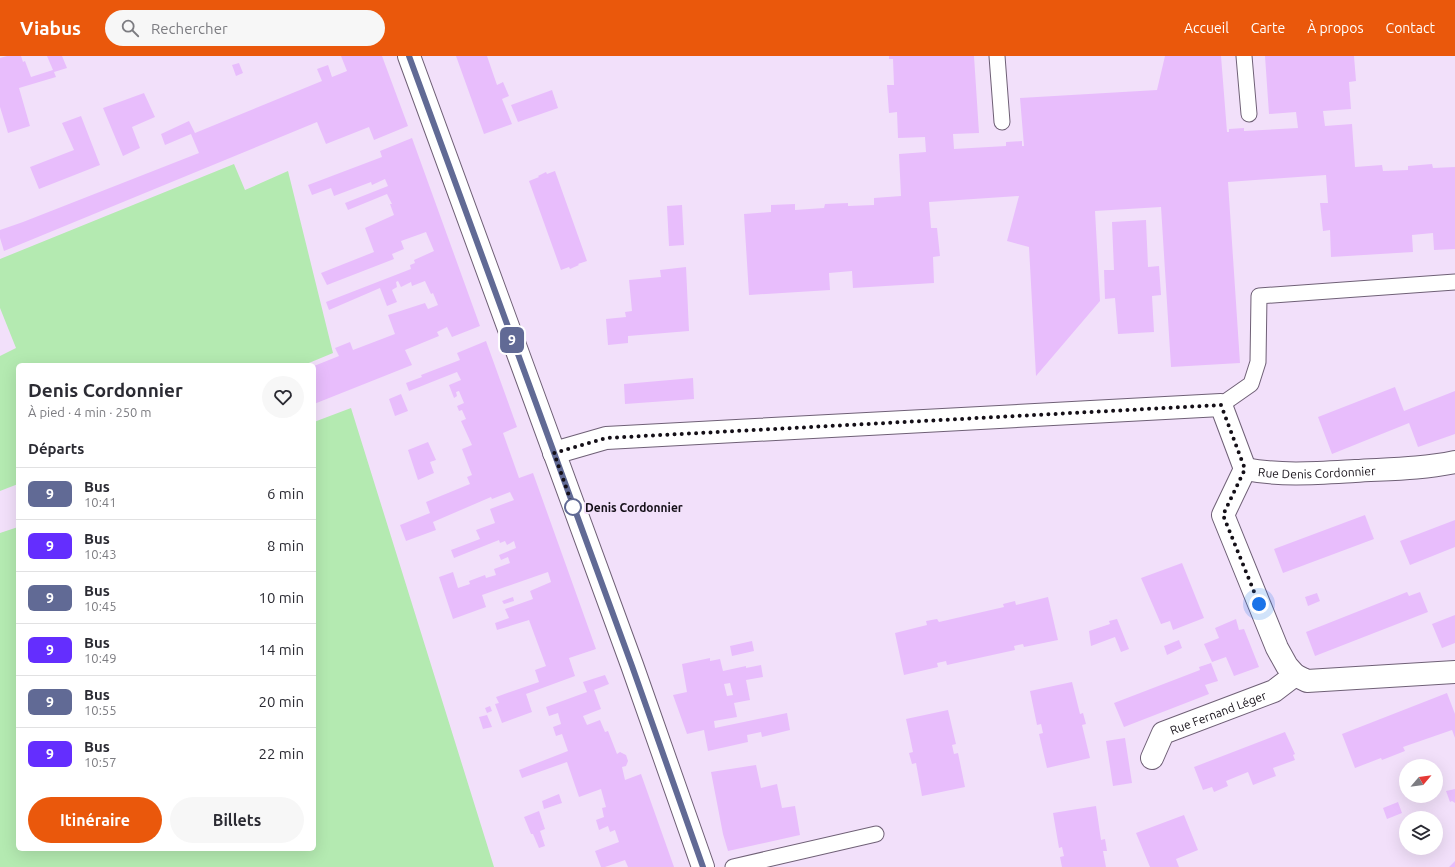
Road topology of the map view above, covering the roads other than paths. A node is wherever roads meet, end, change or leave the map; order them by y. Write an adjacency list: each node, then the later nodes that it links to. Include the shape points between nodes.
1 (409, 56): 8 (street)
2 (997, 56): 5 (lane)
3 (1244, 56): 4 (lane)
4 (1249, 114)
5 (1002, 122)
6 (1455, 282): 7 (lane, via 1259,296 1258,362 1251,384)
7 (1221, 405): 8 (street, via 606,438); 10 (street, Rue Denis Cordonnier)
8 (554, 453): 15 (street)
9 (1455, 462): 10 (street, Rue Denis Cordonnier, via 1429,467 1332,472 1260,472)
10 (1245, 469): 12 (street, via 1223,515 1277,648)
11 (1455, 672): 12 (street, via 1307,681)
12 (1295, 675): 13 (street, Rue Fernand Léger, via 1274,691 1162,733)
13 (1152, 758)
14 (876, 834): 16 (lane)
15 (703, 867)
16 (733, 867)

